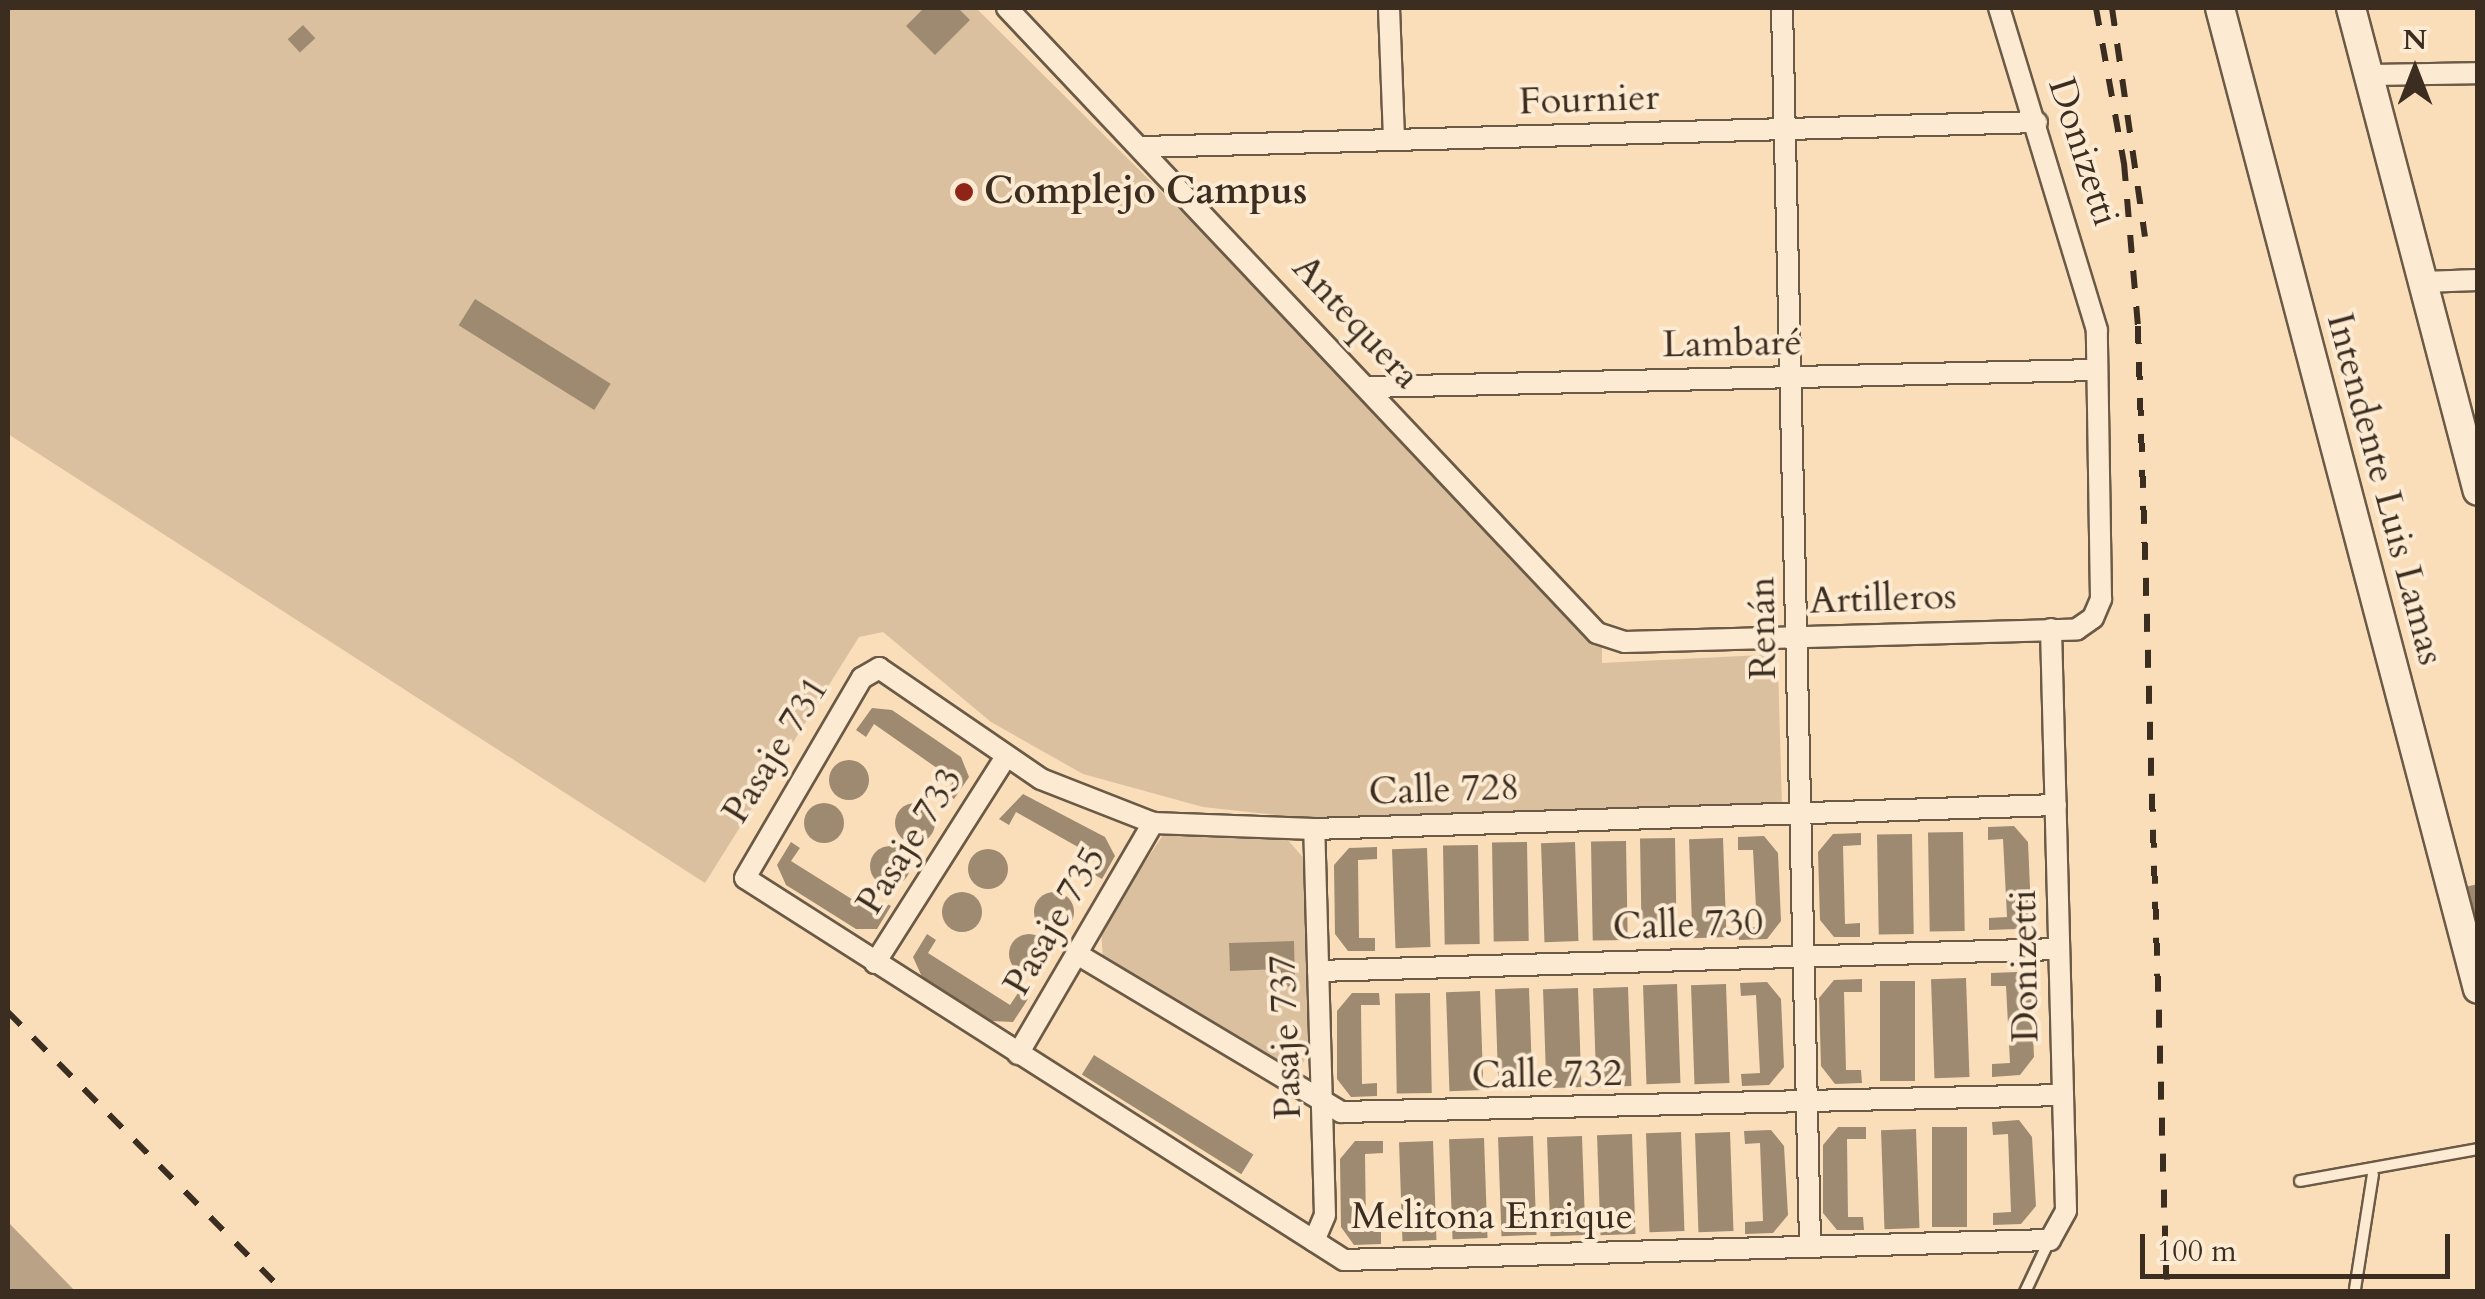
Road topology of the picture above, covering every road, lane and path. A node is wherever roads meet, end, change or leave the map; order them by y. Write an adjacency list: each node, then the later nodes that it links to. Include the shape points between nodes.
1 (1007, 8): 12 (street, Antequera)
2 (1389, 8): 11 (street)
3 (1782, 8): 10 (street, Renán)
4 (2000, 8): 9 (street, Donizetti)
5 (2220, 8): 35 (main road, Intendente Luis Lamas)
6 (2350, 8): 8 (main road)
7 (2478, 73): 8 (street)
8 (2368, 75): 14 (main road)
9 (2037, 122): 10 (street, Fournier); 15 (street, Donizetti, via 2076,240)
10 (1785, 129): 11 (street, Fournier); 16 (street, Renán)
11 (1394, 140): 12 (street, Fournier)
12 (1143, 147): 17 (street, Antequera)
13 (2478, 280): 14 (street)
14 (2423, 282): 18 (main road)
15 (2096, 370): 16 (street, Lambaré); 19 (street, Donizetti, via 2101,599)
16 (1792, 377): 17 (street, Lambaré); 21 (street, Renán)
17 (1369, 387): 22 (street, Antequera)
18 (2477, 489)
19 (2093, 618): 20 (street, Artilleros)
20 (2051, 629): 21 (street, Artilleros); 25 (street, Donizetti)
21 (1798, 636): 22 (street, Artilleros); 26 (street, Renán)
22 (1612, 640)
23 (878, 668): 24 (street, Calle 728); 29 (street, Pasaje 731, via 862,678)
24 (1005, 758): 27 (street, Calle 728, via 1090,803); 33 (street, Pasaje 733)
25 (2056, 805): 26 (street, Calle 728); 30 (street, Donizetti)
26 (1802, 814): 28 (street, Calle 728); 32 (street, Renán)
27 (1153, 823): 28 (street, Calle 728); 31 (street, Pasaje 735)
28 (1314, 829): 34 (street, Pasaje 737)
29 (745, 878): 33 (street, Melitona Enrique)
30 (2059, 949): 32 (street, Calle 730); 37 (street, Donizetti)
31 (1076, 954): 36 (street, Pasaje 735); 39 (street, Calle 732)
32 (1804, 957): 34 (street, Calle 730); 38 (street, Renán)
33 (875, 963): 36 (street, Melitona Enrique)
34 (1318, 971): 39 (street, Pasaje 737)
35 (2478, 989)
36 (1018, 1054): 44 (street, Melitona Enrique)
37 (2063, 1095): 38 (street, Calle 732); 43 (street, Donizetti, via 2066,1211)
38 (1807, 1103): 39 (street, Calle 732, via 1362,1115); 45 (street, Renán)
39 (1324, 1106): 44 (street, Pasaje 737, via 1326,1215)
40 (2478, 1149): 41 (lane)
41 (2373, 1174): 42 (lane); 46 (lane)
42 (2300, 1181)
43 (2050, 1240): 45 (street, Melitona Enrique); 47 (lane, Donizetti)
44 (1314, 1241): 45 (street, Melitona Enrique, via 1344,1260)
45 (1810, 1246)
46 (2355, 1289)
47 (2025, 1292)

